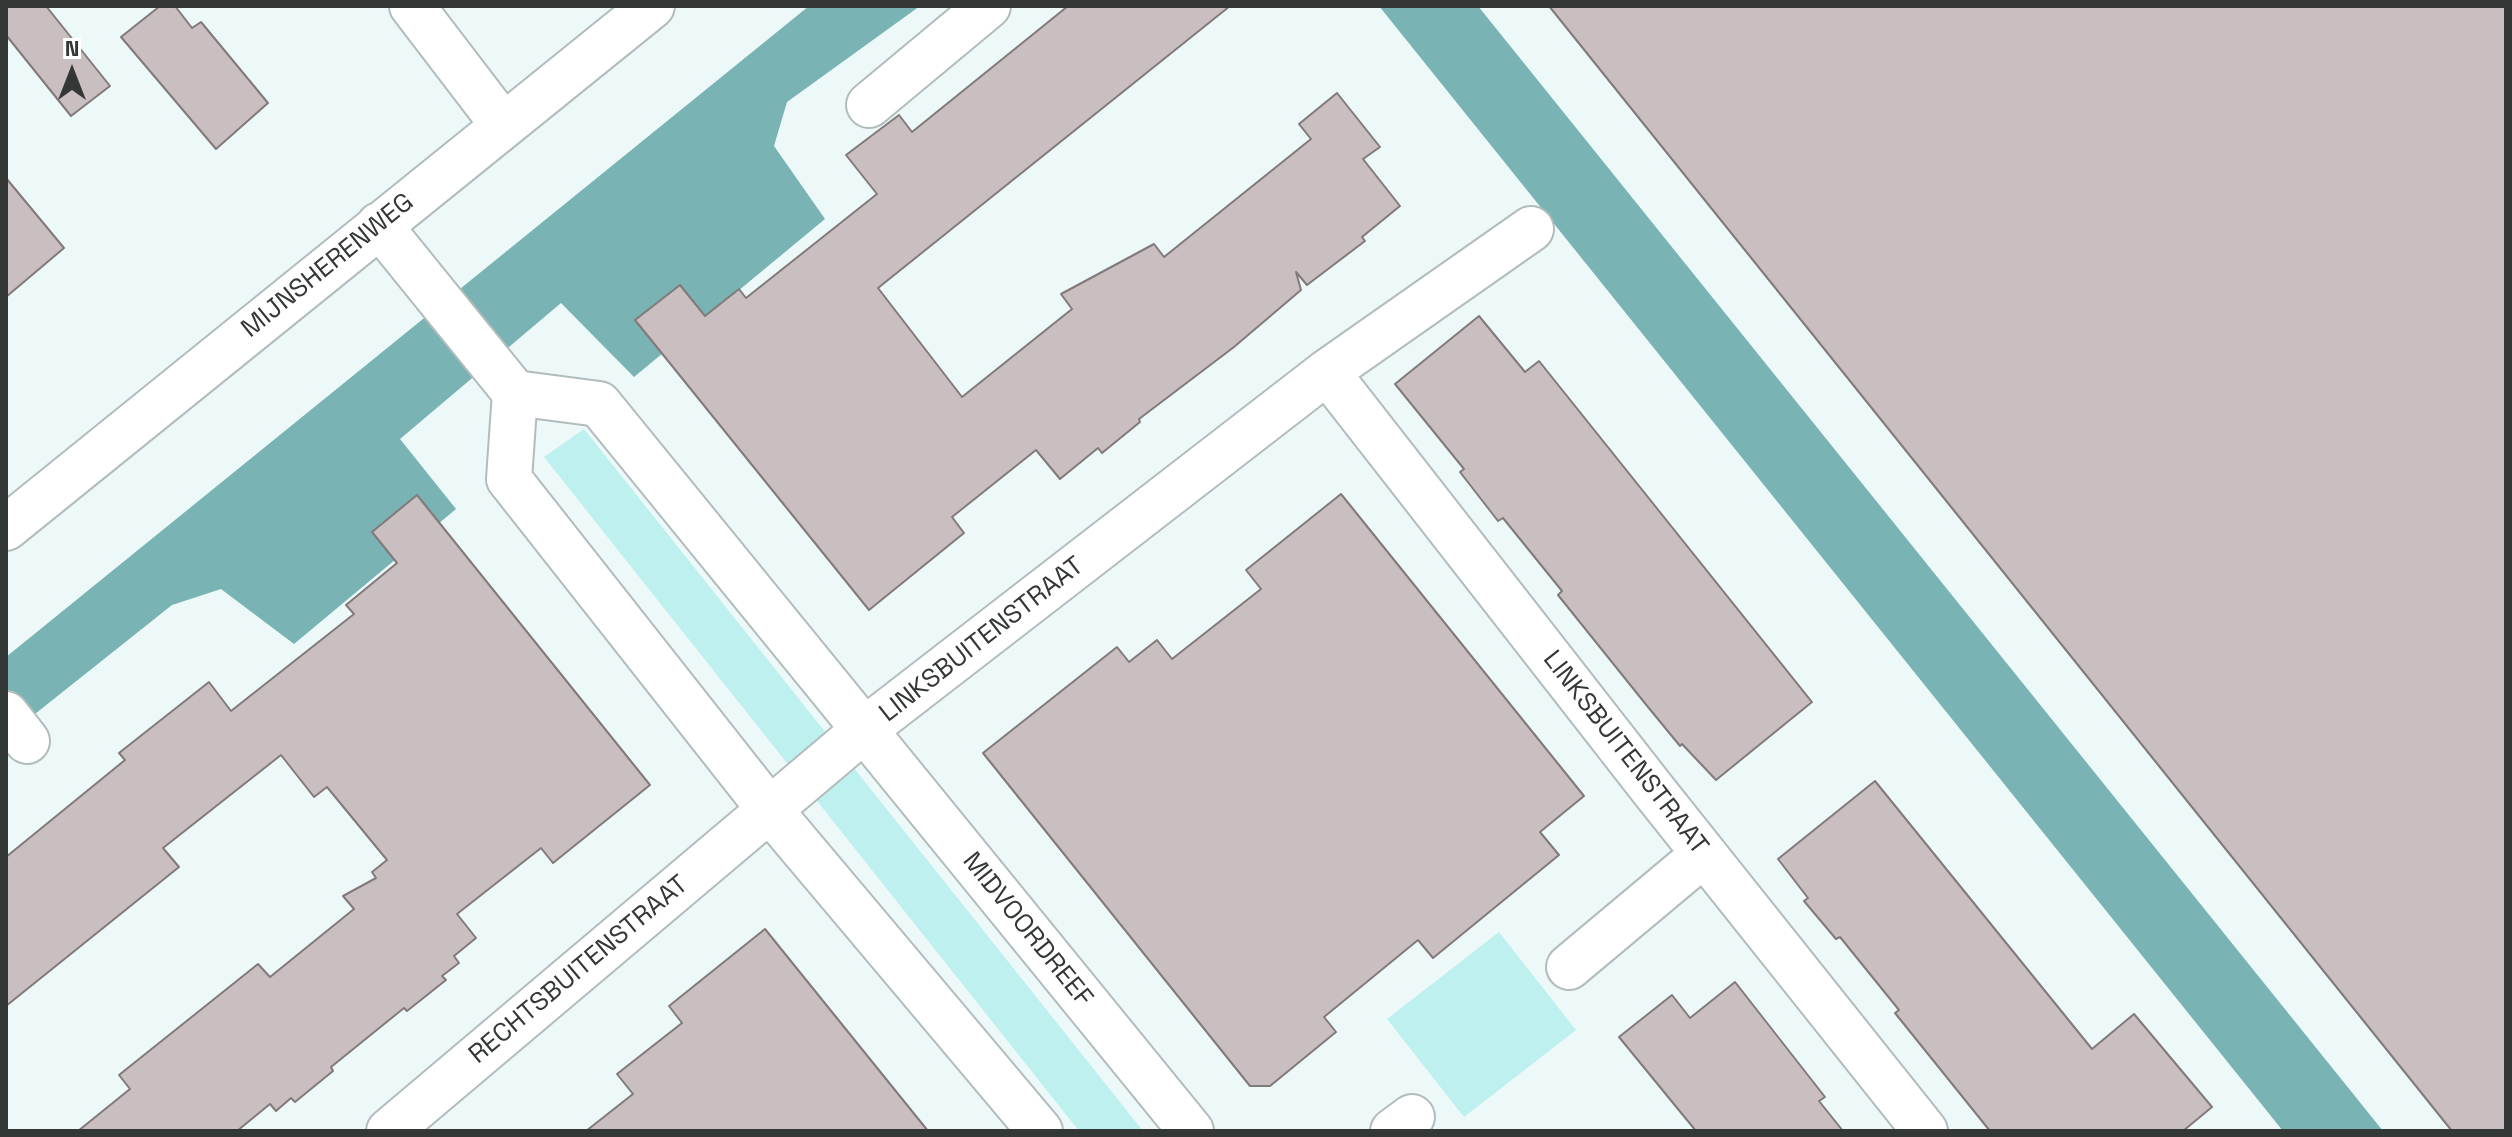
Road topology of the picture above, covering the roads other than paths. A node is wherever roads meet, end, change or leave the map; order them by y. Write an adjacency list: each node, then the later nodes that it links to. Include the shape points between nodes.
1 (412, 6): 5 (street)
2 (652, 6): 5 (street, MIJNSHERENWEG)
3 (988, 6): 4 (street)
4 (869, 105)
5 (503, 125): 6 (street, MIJNSHERENWEG)
6 (379, 225): 9 (street); 10 (street, MIJNSHERENWEG)
7 (1531, 229): 8 (street, LINKSBUITENSTRAAT)
8 (1327, 372): 11 (street, LINKSBUITENSTRAAT); 13 (street, LINKSBUITENSTRAAT)
9 (511, 387): 11 (street, MIDVOORDREEF, via 599,404); 12 (street, via 509,479)
10 (6, 528)
11 (864, 730): 12 (street); 17 (street, MIDVOORDREEF)
12 (769, 809): 15 (street, RECHTSBUITENSTRAAT); 16 (street)
13 (1704, 854): 14 (street); 18 (street, LINKSBUITENSTRAAT)
14 (1569, 967)
15 (389, 1131)
16 (1040, 1131)
17 (1191, 1131)
18 (1925, 1131)

